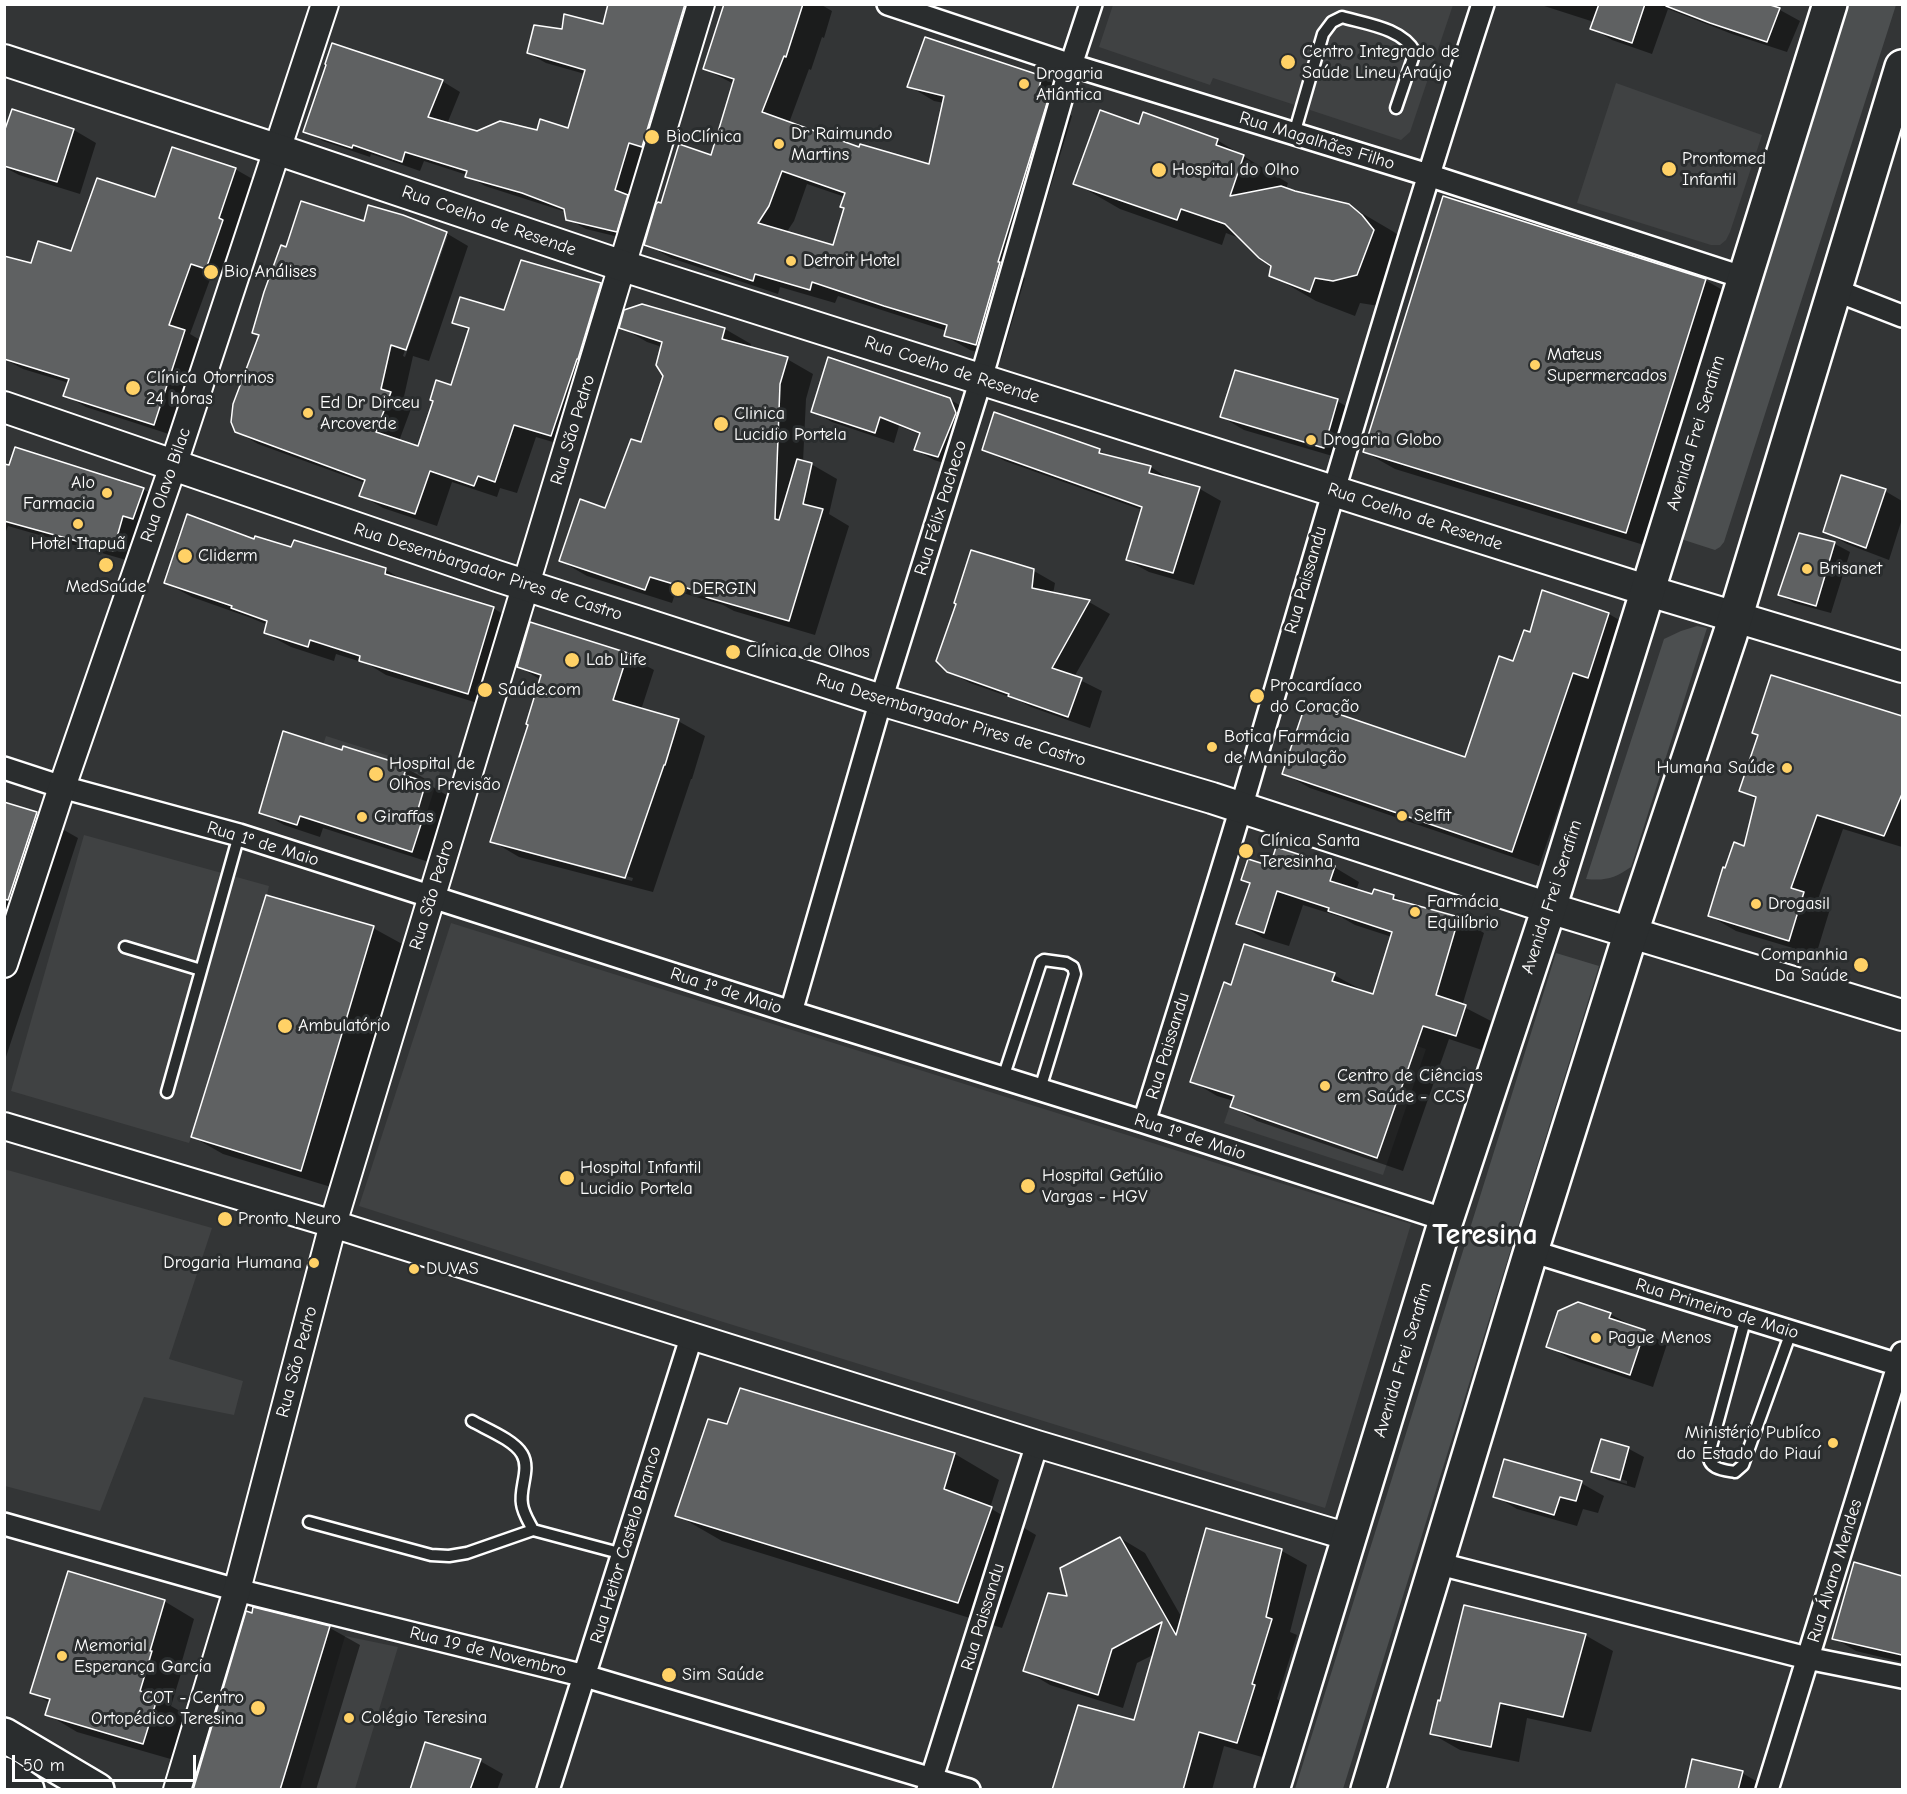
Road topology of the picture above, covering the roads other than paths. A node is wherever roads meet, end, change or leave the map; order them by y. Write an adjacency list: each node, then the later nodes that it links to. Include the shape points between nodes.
1 (324, 4): 12 (street, Rua Olavo Bilac)
2 (701, 4): 14 (street, Rua São Pedro)
3 (888, 4): 8 (street, Rua Magalhães Filho)
4 (1091, 4): 8 (street, Rua Félix Pacheco)
5 (1483, 4): 13 (street, Rua Paissandu)
6 (1830, 4): 15 (main road, Avenida Frei Serafim)
7 (4, 60): 12 (main road, Rua Coelho de Resende)
8 (1071, 65): 11 (street, Rua Magalhães Filho); 18 (street, Rua Félix Pacheco)
9 (1902, 67): 16 (main road)
10 (1396, 108): 11 (lane, via 1415,52 1409,41 1342,17 1323,34)
11 (1294, 134): 13 (street, Rua Magalhães Filho)
12 (276, 149): 14 (main road, Rua Coelho de Resende); 20 (street, Rua Olavo Bilac)
13 (1428, 175): 15 (street, Rua Magalhães Filho); 21 (street, Rua Paissandu)
14 (623, 266): 18 (main road, Rua Coelho de Resende); 22 (street, Rua São Pedro)
15 (1745, 278): 23 (main road, Avenida Frei Serafim)
16 (1835, 290): 17 (street); 24 (main road)
17 (1902, 316)
18 (981, 379): 21 (main road, Rua Coelho de Resende); 26 (street, Rua Félix Pacheco)
19 (4, 407): 20 (main road, Rua Desembargador Pires de Castro)
20 (173, 466): 22 (main road, Rua Desembargador Pires de Castro); 28 (street, Rua Olavo Bilac)
21 (1332, 491): 23 (main road, Rua Coelho de Resende); 29 (street, Rua Paissandu)
22 (526, 585): 26 (main road, Rua Desembargador Pires de Castro); 31 (street, Rua São Pedro)
23 (1649, 591): 24 (main road, Rua Coelho de Resende); 32 (main road, Avenida Frei Serafim)
24 (1736, 617): 25 (main road, Rua Coelho de Resende); 33 (main road)
25 (1902, 667)
26 (881, 700): 29 (main road, Rua Desembargador Pires de Castro); 37 (street, Rua Félix Pacheco)
27 (4, 768): 28 (street, Rua 1º de Maio)
28 (62, 787): 30 (street, Rua 1º de Maio); 35 (street, Rua Olavo Bilac)
29 (1240, 808): 32 (main road, Rua Desembargador Pires de Castro); 42 (street, Rua Paissandu)
30 (239, 835): 31 (street, Rua 1º de Maio); 36 (lane)
31 (431, 896): 37 (street, Rua 1º de Maio); 45 (street, Rua São Pedro)
32 (1549, 908): 33 (main road, Rua Desembargador Pires de Castro); 44 (main road, Avenida Frei Serafim)
33 (1631, 932): 38 (main road, Rua Desembargador Pires de Castro); 46 (main road)
34 (125, 947): 36 (lane)
35 (4, 964)
36 (201, 970): 41 (lane)
37 (791, 1012): 39 (street, Rua 1º de Maio)
38 (1902, 1015)
39 (1003, 1078): 40 (street, Rua 1º de Maio); 40 (lane, via 1041,962 1066,963 1075,974)
40 (1040, 1089): 42 (street, Rua 1º de Maio)
41 (167, 1092)
42 (1144, 1122): 44 (street, Rua 1º de Maio)
43 (4, 1126): 45 (street)
44 (1446, 1220): 56 (main road, Avenida Frei Serafim)
45 (333, 1224): 49 (street); 59 (street, Rua São Pedro)
46 (1531, 1251): 47 (street, Rua Primeiro de Maio); 58 (main road)
47 (1746, 1317): 48 (street, Rua Primeiro de Maio); 48 (lane, via 1708,1454 1710,1464 1716,1468 1735,1472 1743,1466)
48 (1791, 1332): 50 (street, Rua Primeiro de Maio)
49 (692, 1335): 52 (street); 57 (street, Rua Heitor Castelo Branco)
50 (1901, 1362): 60 (street, Rua Álvaro Mendes)
51 (472, 1421): 55 (lane, via 522,1453 526,1464 522,1505)
52 (1037, 1444): 56 (street); 65 (street, Rua Paissandu)
53 (309, 1522): 55 (lane, via 431,1555 449,1556)
54 (4, 1524): 59 (street, Rua 19 de Novembro)
55 (533, 1530): 57 (lane)
56 (1349, 1537): 71 (main road, Avenida Frei Serafim)
57 (623, 1554): 61 (street, Rua Heitor Castelo Branco)
58 (1436, 1563): 60 (street); 72 (main road)
59 (237, 1590): 61 (street, Rua 19 de Novembro); 68 (street, Rua São Pedro)
60 (1807, 1659): 62 (street); 73 (street, Rua Álvaro Mendes)
61 (585, 1676): 65 (street, Rua 19 de Novembro); 69 (street, Rua Heitor Castelo Branco)
62 (1902, 1677)
63 (4, 1735): 67 (main road)
64 (4, 1774): 66 (main road)
65 (930, 1784): 70 (street, Rua 19 de Novembro)
66 (27, 1790)
67 (97, 1790)
68 (177, 1790)
69 (548, 1790)
70 (969, 1790)
71 (1272, 1790)
72 (1368, 1790)
73 (1767, 1790)

